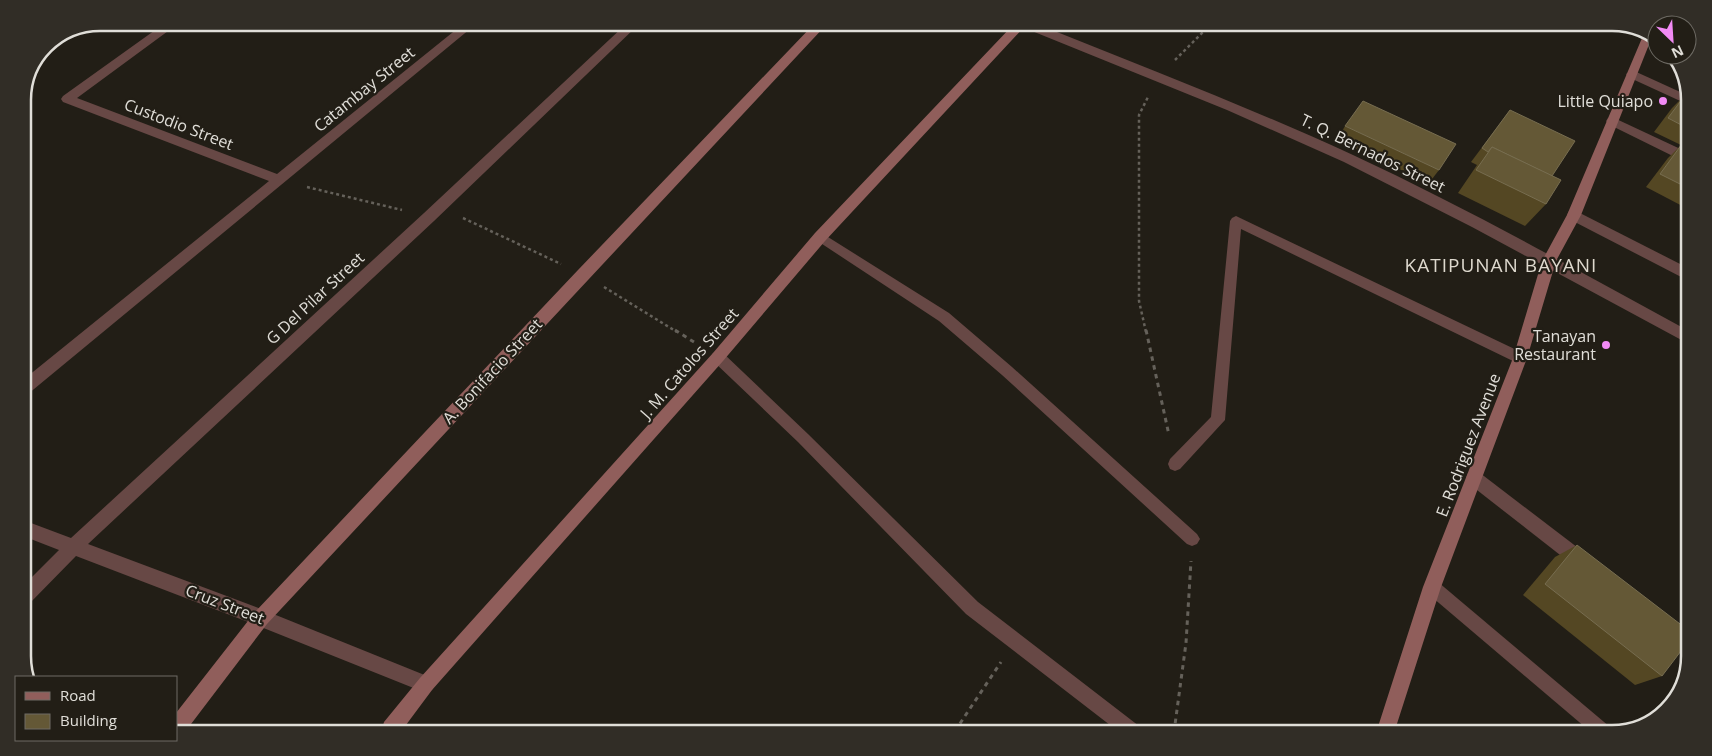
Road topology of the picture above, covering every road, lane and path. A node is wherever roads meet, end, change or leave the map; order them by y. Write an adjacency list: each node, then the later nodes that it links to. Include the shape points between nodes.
1 (162, 31): 14 (street, Custodio Street, via 67,99)
2 (461, 31): 14 (street, Catambay Street)
3 (626, 31): 16 (street, G Del Pilar Street)
4 (814, 31): 32 (street, A. Bonifacio Street)
5 (1015, 31): 17 (street, J. M. Catolos Street)
6 (1043, 31): 10 (street, T. Q. Bernados Street)
7 (1204, 31): 10 (path)
8 (1645, 41): 9 (street, E. Rodriguez Avenue)
9 (1632, 74): 11 (street); 12 (street, E. Rodriguez Avenue)
10 (1158, 78): 18 (street, T. Q. Bernados Street, via 1244,111 1351,160); 24 (path, via 1139,114 1139,301)
11 (1681, 97)
12 (1612, 121): 13 (street); 15 (street, E. Rodriguez Avenue)
13 (1681, 155)
14 (279, 180): 16 (path); 23 (street, Catambay Street)
15 (1574, 215): 18 (street, E. Rodriguez Avenue); 19 (street)
16 (429, 217): 28 (street, G Del Pilar Street)
17 (820, 237): 21 (street, J. M. Catolos Street); 27 (lane, via 944,317)
18 (1549, 261): 20 (street, T. Q. Bernados Street); 22 (street, E. Rodriguez Avenue)
19 (1681, 272)
20 (1681, 335)
21 (718, 357): 33 (lane, via 972,608); 34 (street, J. M. Catolos Street)
22 (1520, 358): 24 (lane, via 1236,221 1218,420); 25 (street, E. Rodriguez Avenue)
23 (31, 382)
24 (1175, 464)
25 (1474, 478): 29 (street); 30 (street, E. Rodriguez Avenue)
26 (31, 531): 28 (street, Cruz Street)
27 (1192, 539): 39 (path, via 1186,643)
28 (73, 546): 31 (street, G Del Pilar Street); 32 (street, Cruz Street)
29 (1598, 574)
30 (1432, 587): 40 (street, E. Rodriguez Avenue); 41 (lane)
31 (31, 590)
32 (261, 618): 34 (street, Cruz Street); 35 (street, A. Bonifacio Street)
33 (1015, 640): 37 (path); 38 (lane)
34 (426, 684): 36 (street, J. M. Catolos Street)
35 (178, 725)
36 (394, 725)
37 (959, 725)
38 (1124, 725)
39 (1175, 725)
40 (1388, 725)
41 (1593, 725)

